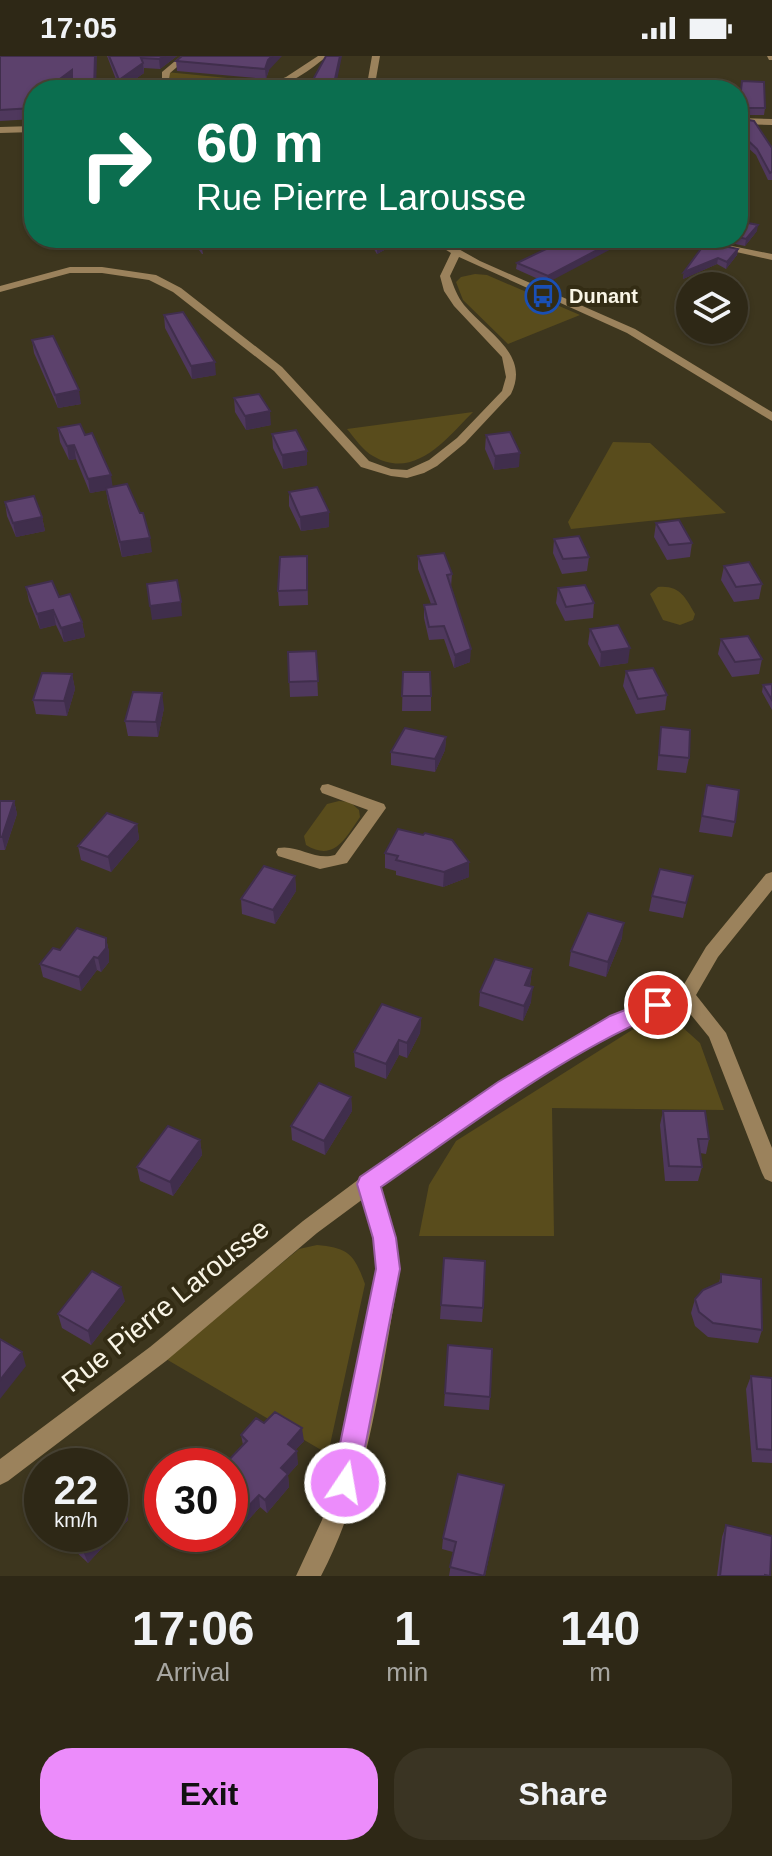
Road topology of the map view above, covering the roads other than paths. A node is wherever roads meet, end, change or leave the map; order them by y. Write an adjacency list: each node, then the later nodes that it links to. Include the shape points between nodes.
1 (186, 56): 4 (street, via 166,72)
2 (323, 56): 5 (street)
3 (376, 56): 6 (street)
4 (165, 80)
5 (286, 80)
6 (372, 80)
7 (748, 121): 8 (street)
8 (772, 122)
9 (24, 129): 10 (street)
10 (0, 130)
11 (449, 248): 13 (street)
12 (728, 248): 14 (street)
13 (456, 252): 15 (street, via 445,276 453,300 508,358 512,376 507,392 436,461 407,474 365,464 278,369 177,290 152,277 70,270); 16 (street, via 631,331)
14 (772, 257)
15 (0, 289)
16 (772, 417)
17 (328, 789): 18 (street, via 378,808 332,864)
18 (284, 852)
19 (772, 878): 20 (street, via 712,952)
20 (686, 996): 21 (street, via 717,1033); 22 (street, Rue Pierre Larousse, via 617,1022 506,1088)
21 (772, 1173)
22 (368, 1184): 23 (street, Rue Pierre Larousse); 24 (street, via 388,1269 341,1502 324,1550)
23 (0, 1473)
24 (308, 1576)

